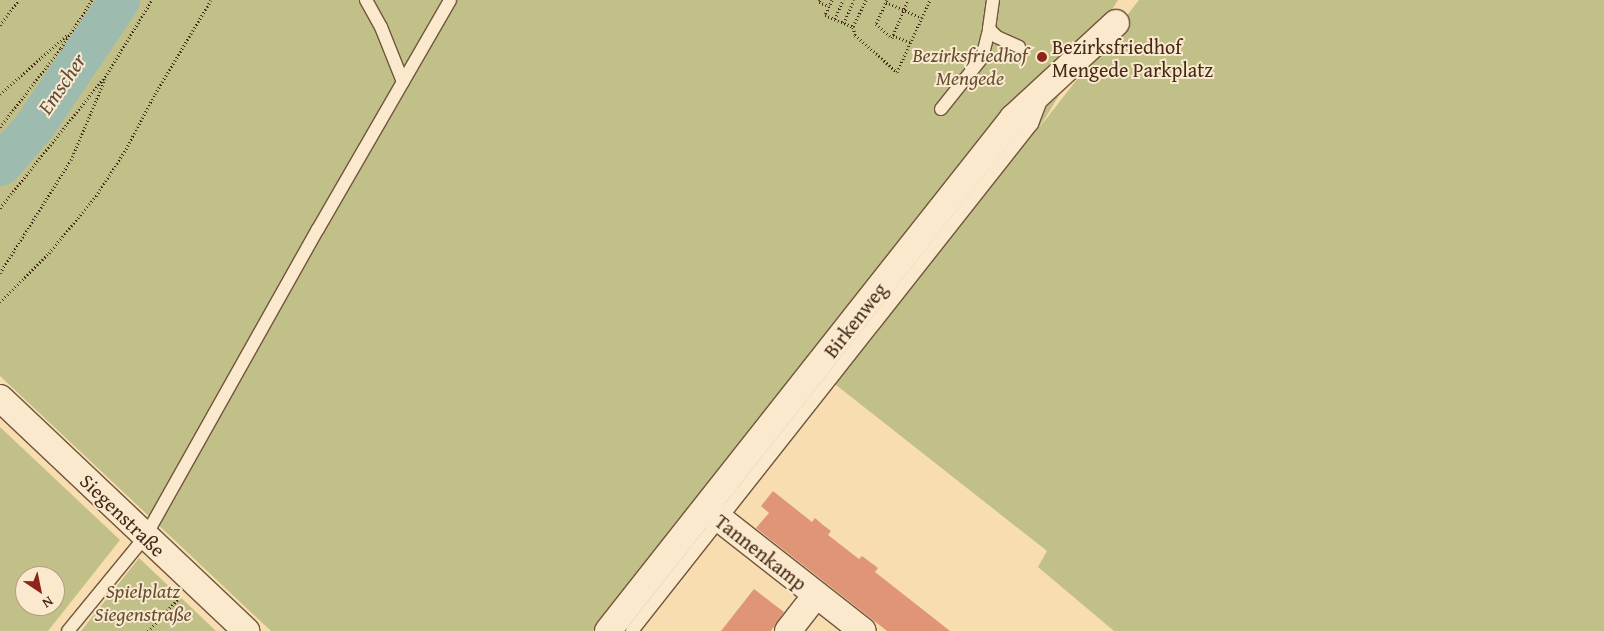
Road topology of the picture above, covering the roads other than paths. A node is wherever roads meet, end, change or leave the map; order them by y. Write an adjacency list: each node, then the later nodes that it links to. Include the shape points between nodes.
1 (366, 0): 7 (lane, via 381,27)
2 (450, 0): 7 (lane)
3 (993, 0): 5 (lane)
4 (1116, 23): 10 (street, Birkenweg, via 1013,118)
5 (989, 29): 6 (lane, via 997,37); 8 (lane, via 982,58)
6 (1019, 47)
7 (403, 82): 11 (lane)
8 (942, 109)
9 (0, 398): 11 (street, Siegenstraße)
10 (713, 514): 12 (street, Tannenkamp); 15 (street, Birkenweg); 16 (lane)
11 (145, 537): 13 (lane); 14 (street, Siegenstraße)
12 (816, 595): 17 (street, Tannenkamp); 18 (street, Tannenkamp)
13 (68, 631)
14 (246, 631)
15 (608, 631)
16 (632, 631)
17 (788, 631)
18 (863, 631)

